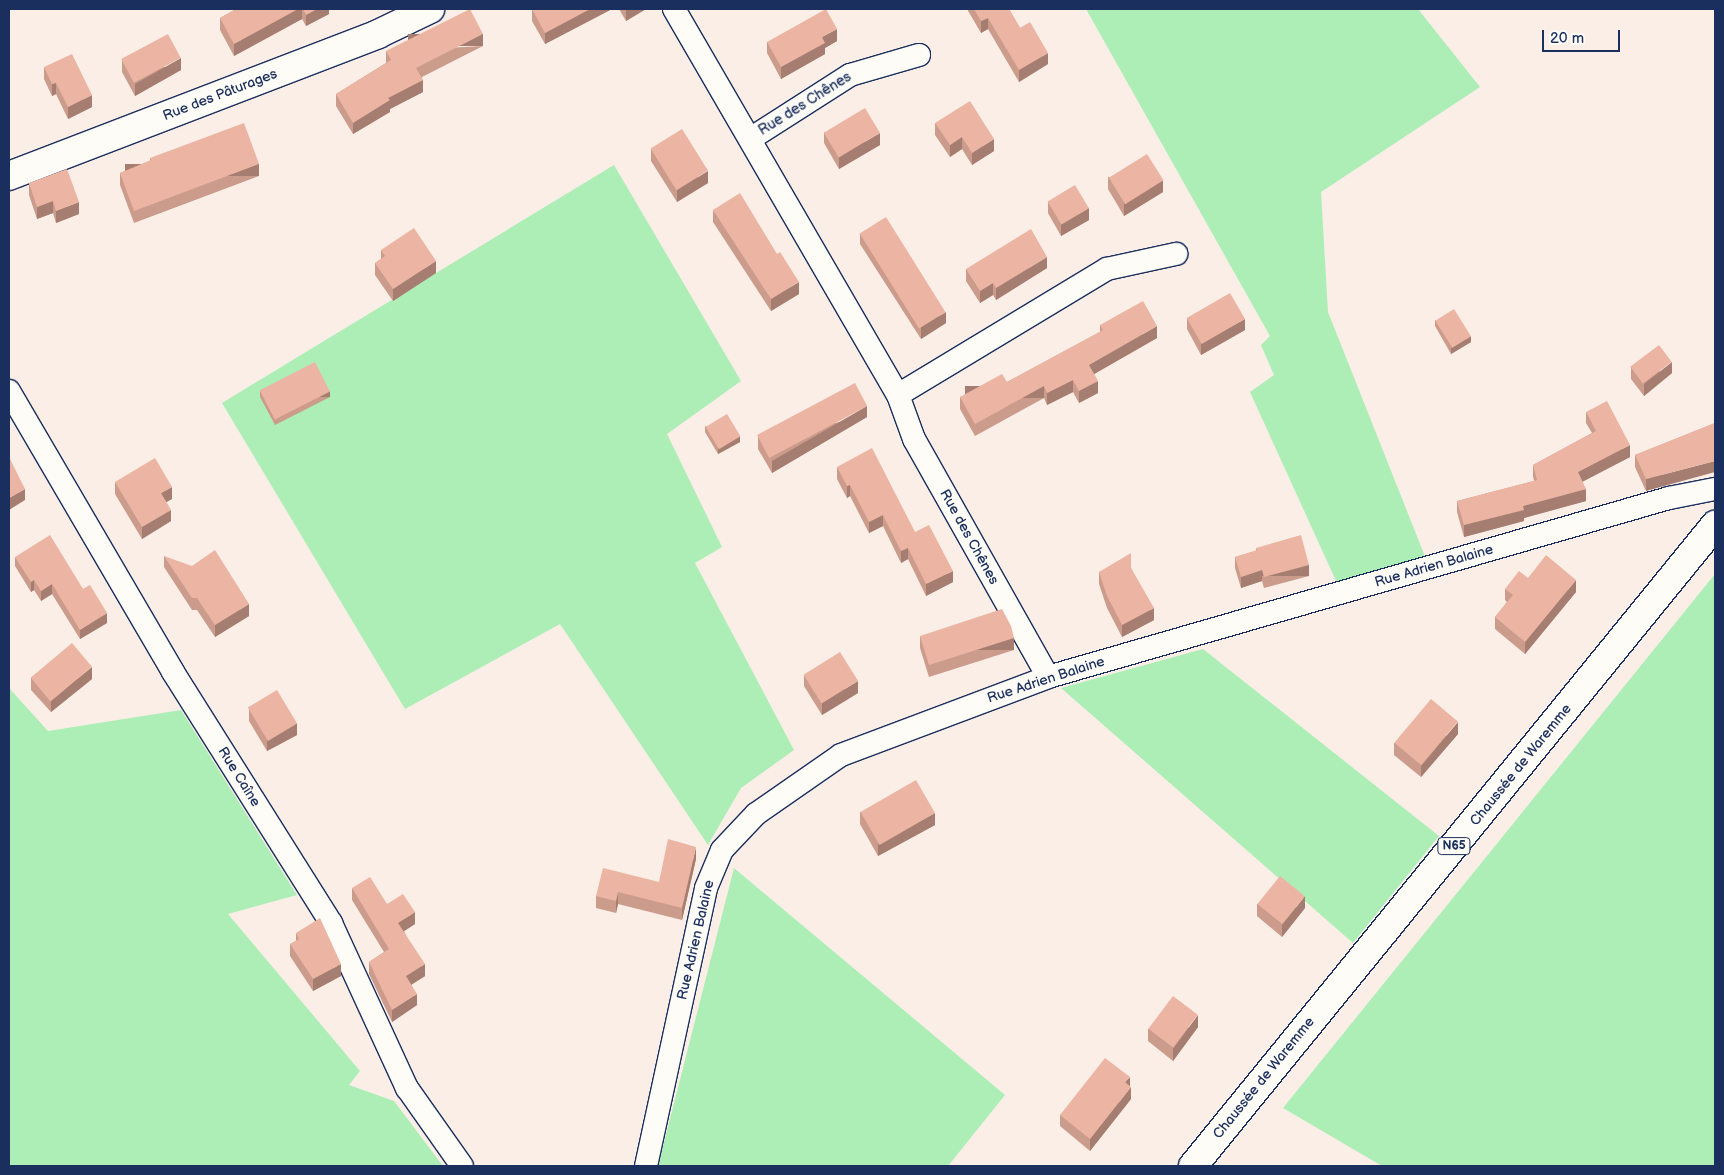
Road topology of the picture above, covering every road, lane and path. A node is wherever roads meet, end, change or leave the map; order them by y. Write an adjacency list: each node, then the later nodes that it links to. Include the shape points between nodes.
1 (430, 9): 5 (main road, Rue des Pâturages, via 378,34)
2 (674, 9): 4 (street, Rue des Chênes)
3 (920, 55): 4 (street, Rue des Chênes, via 850,75)
4 (750, 139): 8 (street, Rue des Chênes)
5 (9, 176)
6 (1176, 254): 8 (street, via 1107,269)
7 (9, 390): 12 (street, Rue Caîne, via 172,672 331,923 407,1088)
8 (898, 395): 11 (street, Rue des Chênes, via 914,439)
9 (1715, 489): 11 (street, Rue Adrien Balaine, via 1669,498)
10 (1715, 525): 14 (main road, Chaussée de Waremme / N65)
11 (1048, 677): 13 (street, Rue Adrien Balaine, via 841,756 756,814 722,850 706,888)
12 (462, 1166)
13 (646, 1166)
14 (1193, 1166)

